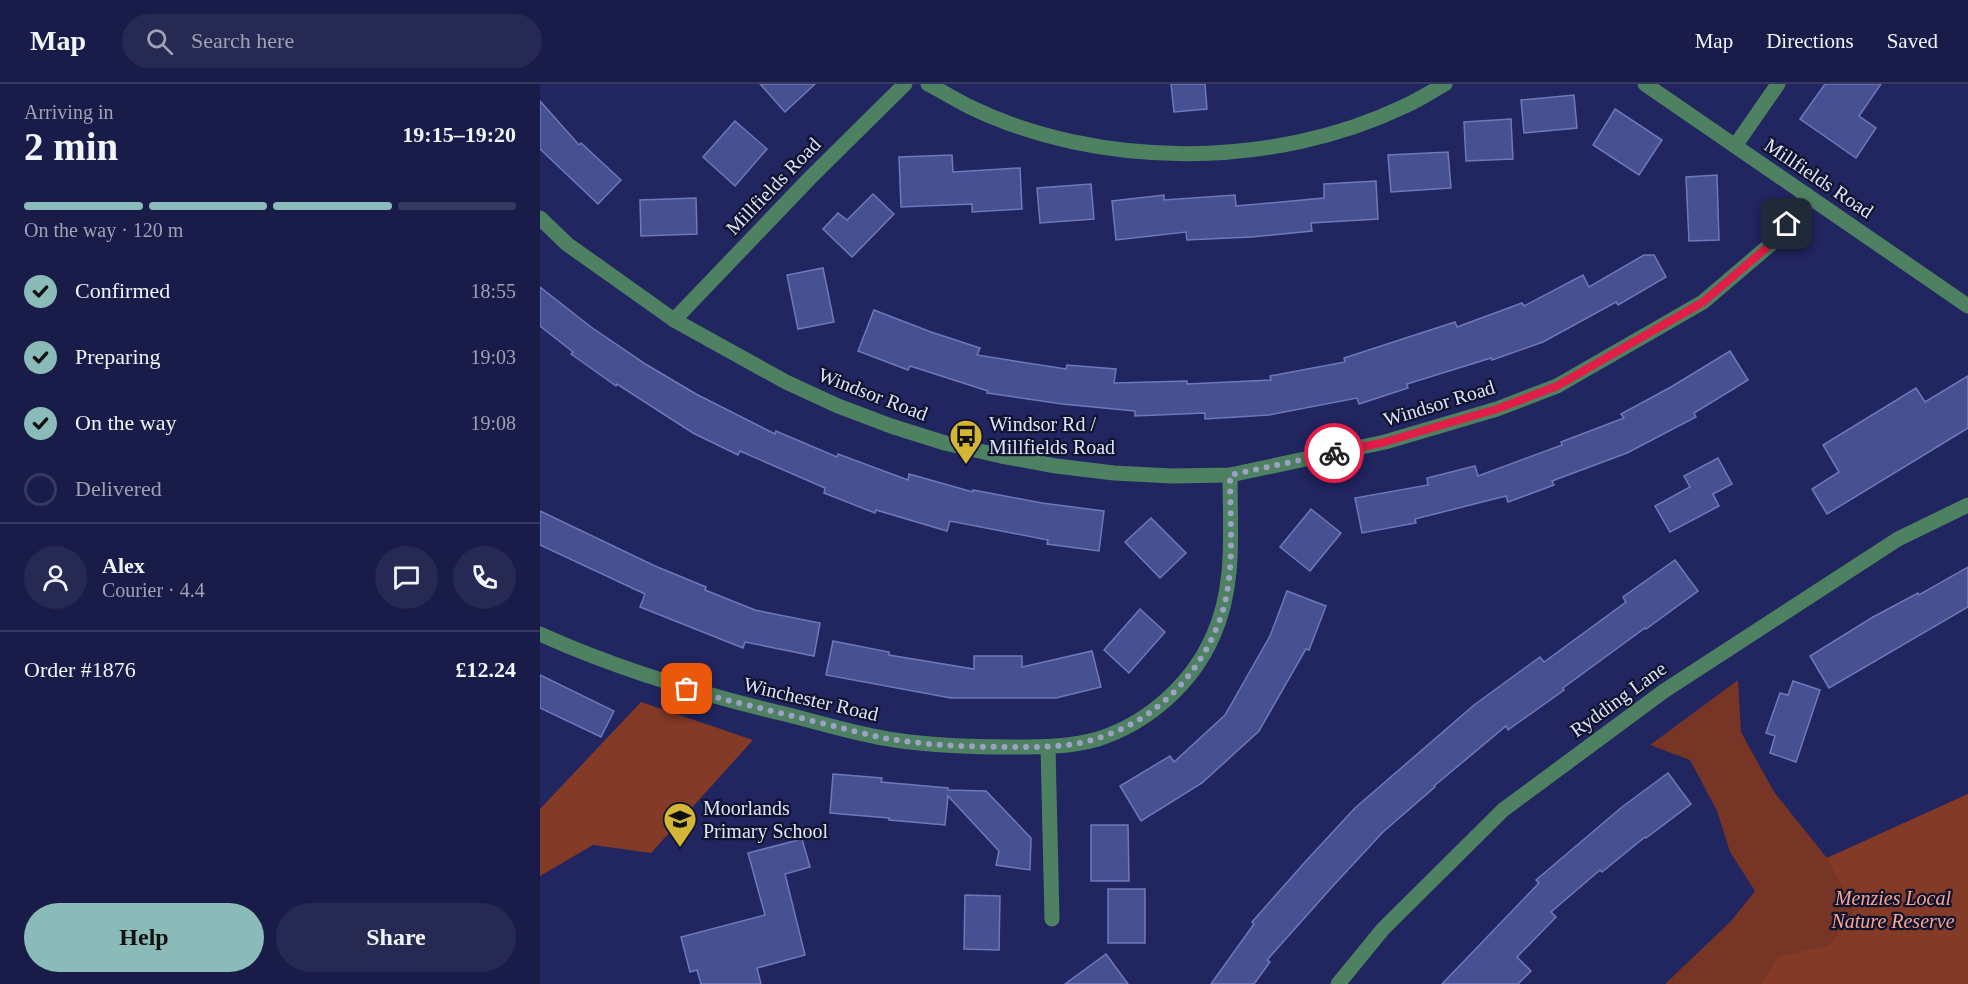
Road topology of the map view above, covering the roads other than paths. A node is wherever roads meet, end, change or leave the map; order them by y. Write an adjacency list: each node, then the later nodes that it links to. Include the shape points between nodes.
1 (905, 84): 10 (street, Millfields Road)
2 (928, 84): 3 (street, via 969,106 1055,137 1123,149 1191,153 1237,151 1323,136 1405,106)
3 (1445, 84)
4 (1645, 84): 6 (street, Millfields Road)
5 (1778, 84): 6 (street)
6 (1735, 146): 7 (street, Millfields Road)
7 (1807, 195): 9 (street, Millfields Road); 11 (street, Windsor Road, via 1778,238 1703,302 1557,386 1497,409 1385,442)
8 (540, 218): 10 (street, Windsor Road, via 567,244)
9 (1968, 306)
10 (674, 320): 11 (street, Windsor Road, via 796,387 891,426 945,443 1056,466 1114,473)
11 (1230, 475): 14 (street, Winchester Road, via 1229,582 1223,610 1200,661 1165,701 1144,717 1098,739)
12 (1968, 505): 16 (street, Rydding Lane, via 1898,539 1664,691 1503,810 1383,929)
13 (540, 634): 14 (street, Winchester Road, via 591,657 706,695 893,740 967,747)
14 (1048, 747): 15 (street)
15 (1052, 919)
16 (1338, 984)

